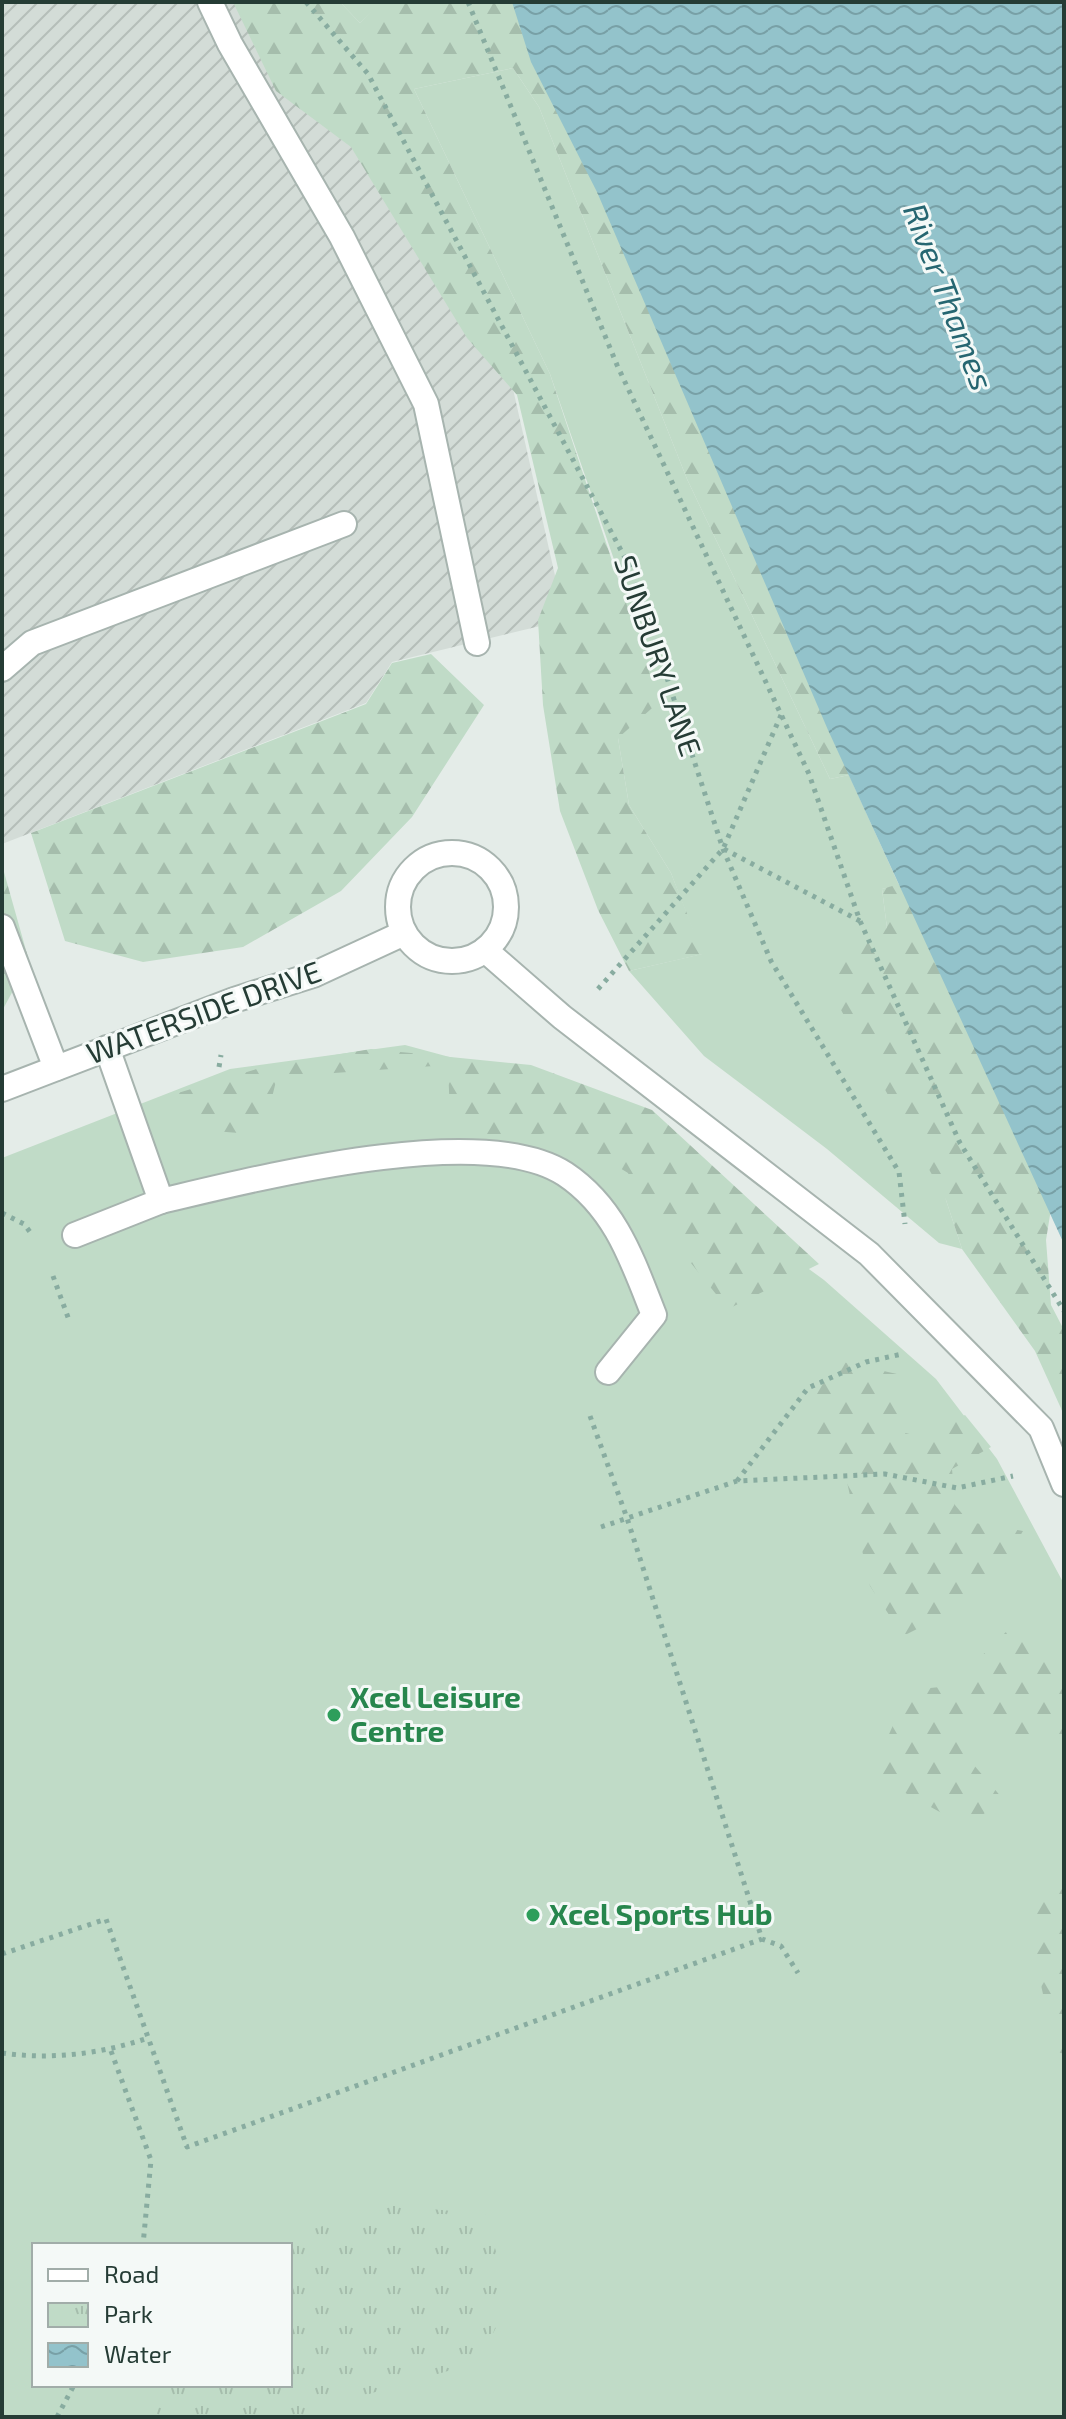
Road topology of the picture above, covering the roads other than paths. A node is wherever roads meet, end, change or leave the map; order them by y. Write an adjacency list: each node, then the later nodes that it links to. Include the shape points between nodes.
1 (210, 2): 3 (street, via 342,237 426,404)
2 (344, 524): 4 (street, via 32,643)
3 (477, 643)
4 (2, 669)
5 (2, 927): 9 (street)
6 (404, 933): 7 (street, via 431,957 450,962); 7 (street, via 398,901 414,867 448,852 471,855 500,880 506,898 500,934); 8 (street, WATERSIDE DRIVE, via 313,975)
7 (485, 950): 14 (street, via 562,1017 869,1254 1041,1428)
8 (107, 1048): 9 (street, WATERSIDE DRIVE); 11 (street)
9 (56, 1068): 10 (street, WATERSIDE DRIVE)
10 (2, 1089)
11 (161, 1201): 12 (street); 13 (street, via 314,1166 457,1153 526,1157 565,1174 600,1205 622,1233 654,1315)
12 (75, 1235)
13 (608, 1372)
14 (1060, 1475)

